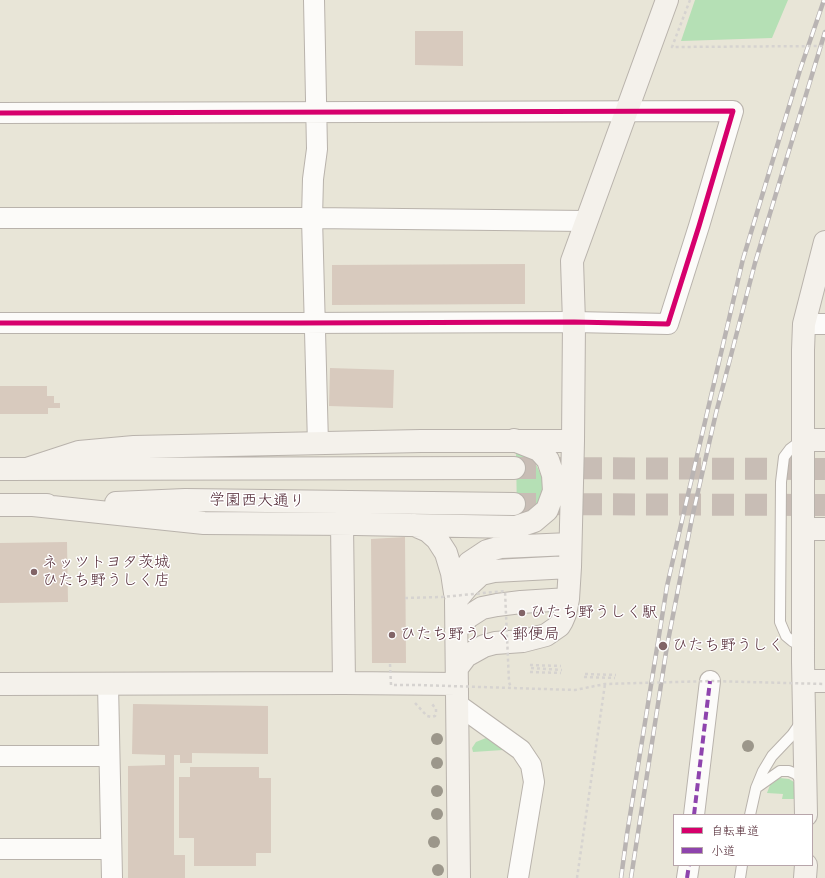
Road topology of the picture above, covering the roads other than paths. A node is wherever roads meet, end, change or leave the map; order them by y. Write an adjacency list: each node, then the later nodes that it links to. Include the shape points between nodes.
1 (314, 0): 5 (street)
2 (668, 0): 3 (street)
3 (628, 112): 5 (street); 8 (street); 10 (street, via 732,111 668,324)
4 (0, 113): 5 (street)
5 (317, 113): 7 (street)
6 (0, 218): 7 (street)
7 (312, 218): 8 (street); 12 (street)
8 (586, 221): 10 (street, via 572,261)
9 (825, 242): 13 (street)
10 (574, 322): 12 (street); 17 (street)
11 (0, 323): 12 (street)
12 (315, 323): 18 (street)
13 (815, 324): 15 (street, via 803,350)
14 (514, 440): 17 (street); 18 (street); 26 (street, via 539,450 548,460 553,475 554,491 547,510 534,521 516,527)
15 (803, 440): 16 (street); 27 (street); 34 (lane, via 784,457 781,482 780,622 786,636)
16 (825, 440)
17 (573, 441): 29 (street)
18 (318, 444): 21 (street, via 126,447 79,452)
19 (514, 468): 21 (street, 学園西大通り)
20 (0, 469): 21 (street, 学園西大通り)
21 (27, 470)
22 (514, 504): 24 (street, 学園西大通り, via 185,500)
23 (0, 505): 24 (street, 学園西大通り)
24 (33, 505): 25 (street, via 204,523)
25 (342, 524): 26 (street); 37 (street)
26 (414, 525): 31 (street, via 428,531 446,553)
27 (803, 529): 28 (street); 34 (street)
28 (825, 529)
29 (570, 544): 30 (street); 31 (street, via 501,547 487,551 469,562 461,576)
30 (570, 567): 31 (street, via 481,574); 32 (street)
31 (456, 600): 33 (street)
32 (568, 600): 33 (street, via 521,602 482,608 468,617); 40 (street, via 562,621 553,631 537,638 484,646 466,656)
33 (456, 630): 40 (street)
34 (803, 647): 36 (street)
35 (710, 681): 46 (street)
36 (818, 682): 41 (street)
37 (344, 683): 39 (street); 40 (street)
38 (0, 684): 39 (street)
39 (108, 684): 43 (street)
40 (457, 685): 55 (street); 56 (street, via 521,750 531,765 534,782)
41 (804, 718): 44 (lane, via 772,756); 45 (street)
42 (0, 756): 43 (street)
43 (109, 756): 50 (street)
44 (756, 788): 45 (lane, via 780,771 796,774); 47 (lane)
45 (807, 788): 48 (street)
46 (694, 814)
47 (750, 814)
48 (806, 814)
49 (0, 849): 50 (street)
50 (112, 849): 54 (street)
51 (689, 866): 57 (street)
52 (742, 866): 58 (lane)
53 (806, 866): 59 (street)
54 (112, 878)
55 (459, 878)
56 (518, 878)
57 (687, 878)
58 (740, 878)
59 (805, 878)

